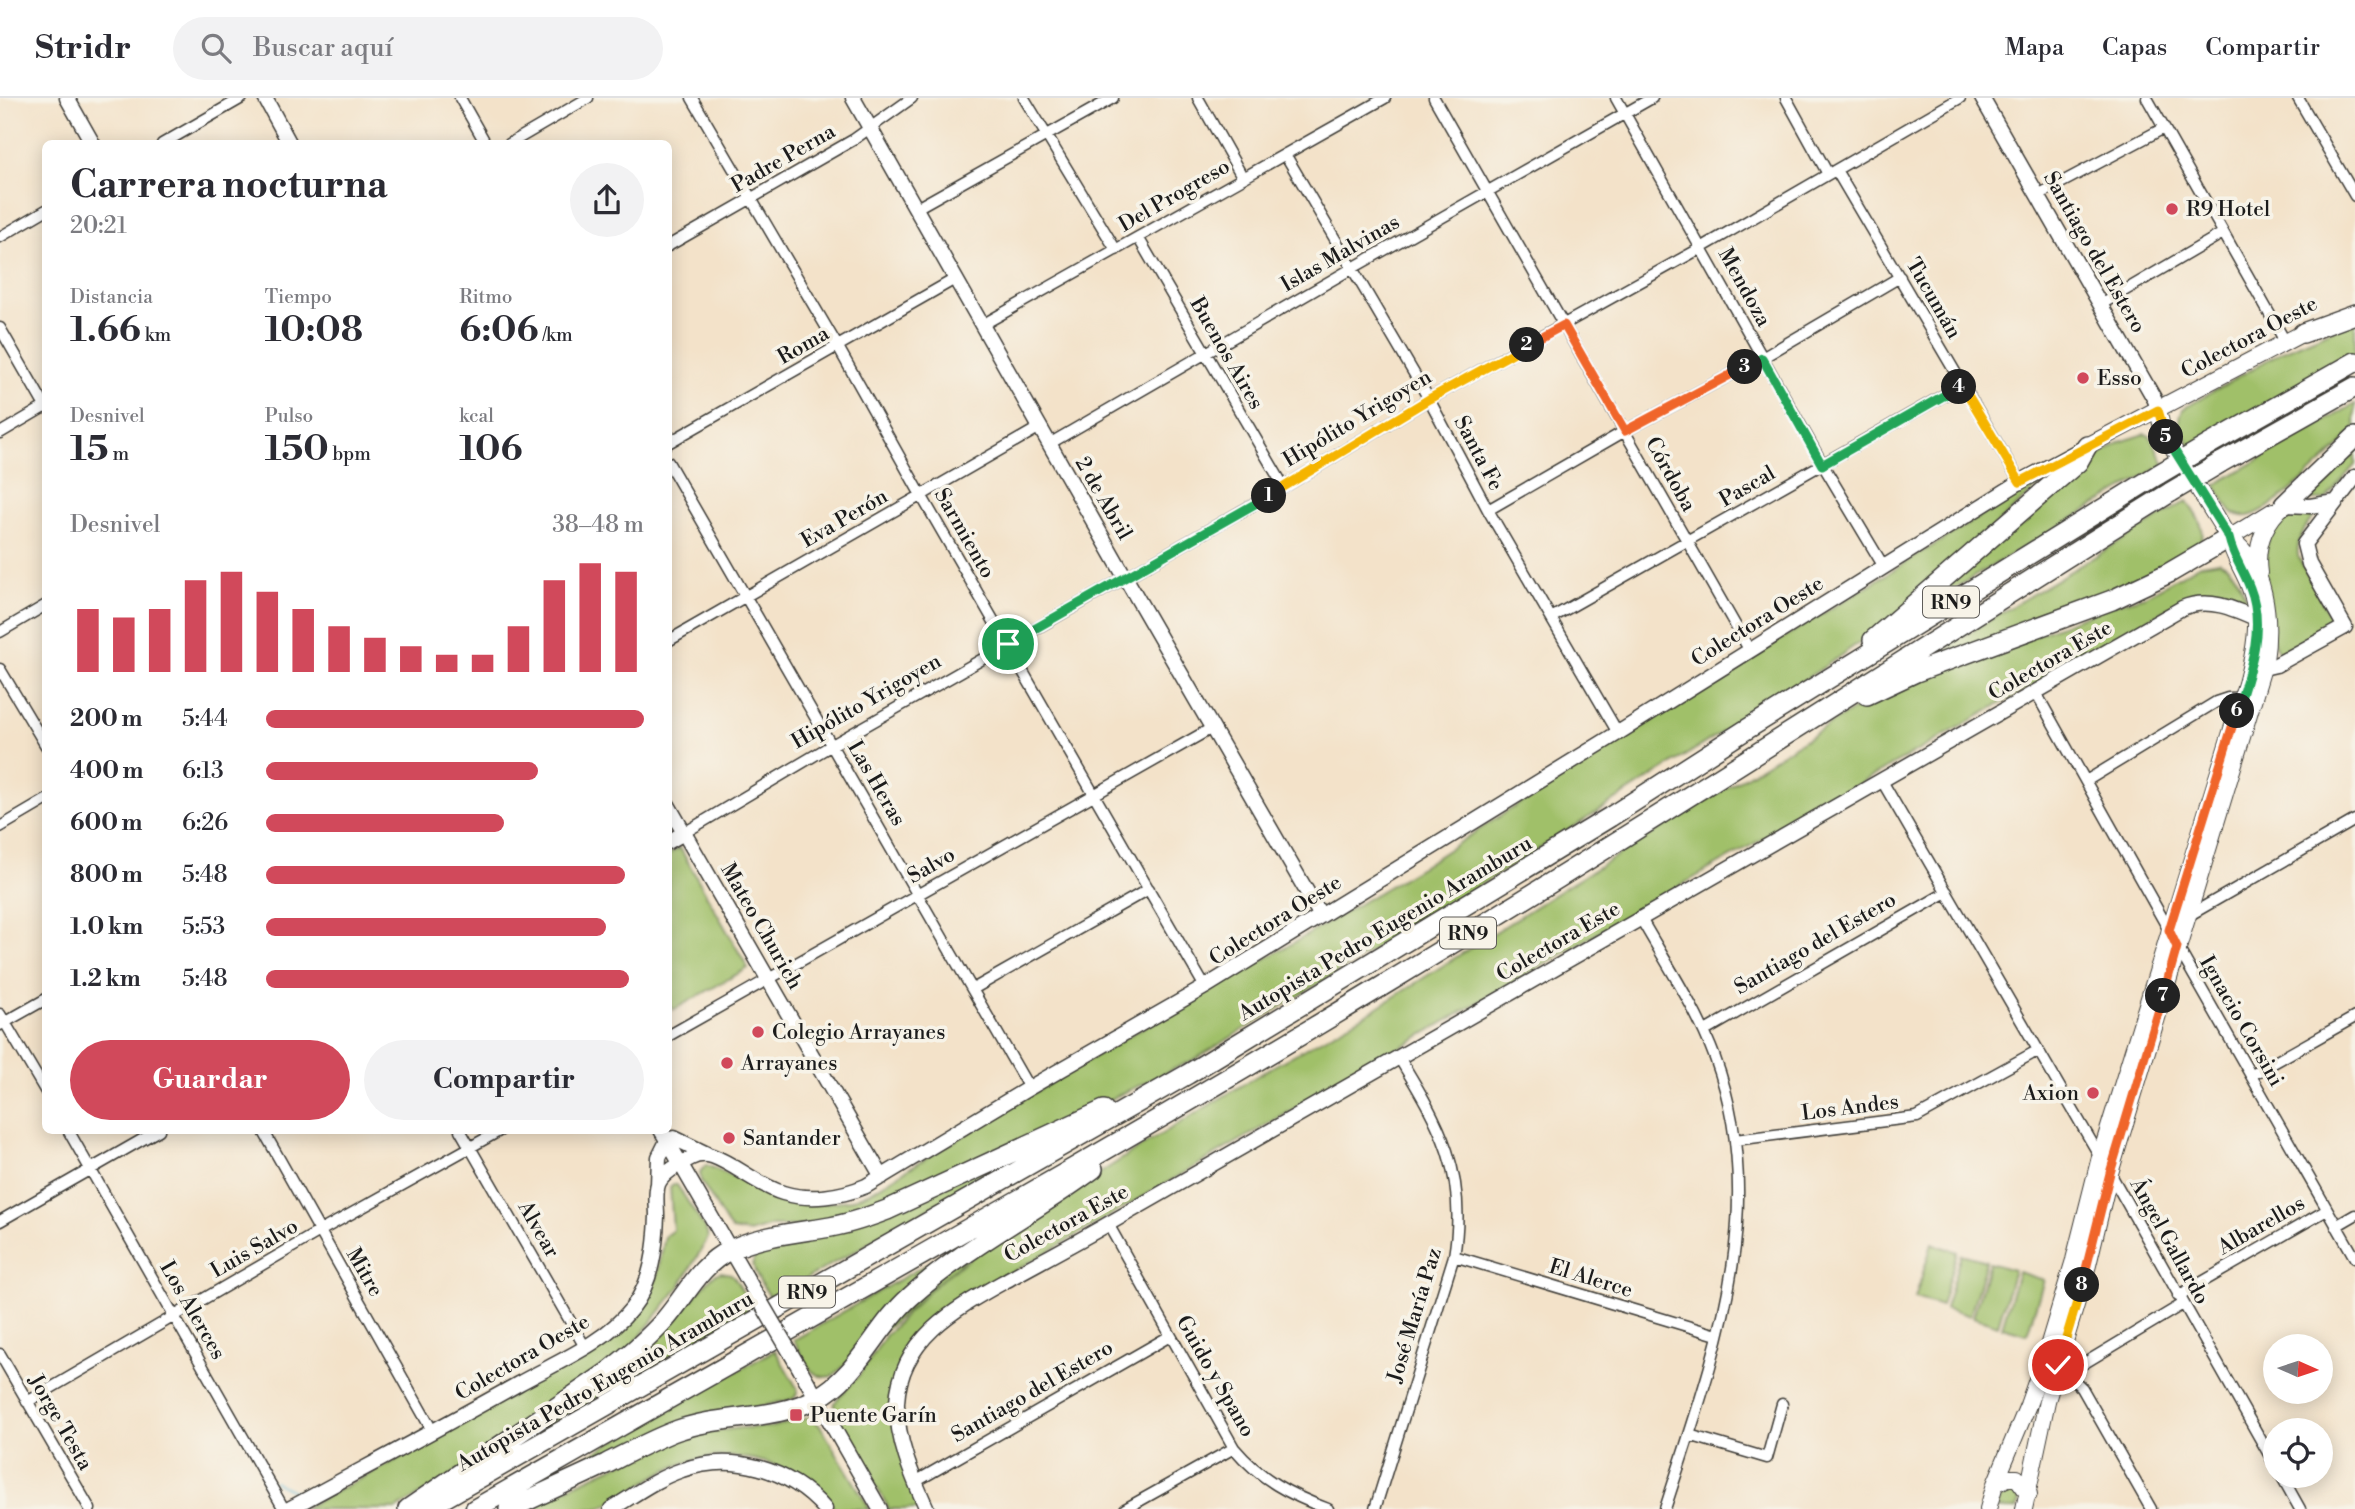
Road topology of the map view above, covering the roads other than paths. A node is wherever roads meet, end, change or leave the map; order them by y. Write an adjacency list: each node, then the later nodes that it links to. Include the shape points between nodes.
1 (67, 98): 25 (street)
2 (242, 98): 26 (street)
3 (265, 98): 27 (street)
4 (460, 98): 28 (street)
5 (589, 98): 29 (street)
6 (692, 98): 36 (street, Sarmiento)
7 (853, 98): 22 (street, 2 de Abril)
8 (912, 98): 22 (street, Padre Perna)
9 (1024, 98): 24 (street)
10 (1113, 98): 24 (street)
11 (1198, 98): 32 (street)
12 (1434, 98): 33 (street, Córdoba)
13 (1616, 98): 21 (street, Mendoza)
14 (1652, 98): 21 (street, Islas Malvinas)
15 (1786, 98): 31 (street, Tucumán)
16 (1960, 98): 31 (street, Hipólito Yrigoyen)
17 (1982, 98): 34 (street, Santiago del Estero)
18 (2147, 98): 23 (street)
19 (2298, 98): 35 (street)
20 (1377, 100): 30 (street, Del Progreso)
21 (1625, 114): 33 (street, Islas Malvinas); 43 (street, Mendoza)
22 (870, 127): 36 (street, Padre Perna); 37 (street, 2 de Abril)
23 (2164, 128): 34 (street); 39 (street)
24 (1046, 136): 37 (street); 44 (street)
25 (91, 140)
26 (169, 140)
27 (288, 140)
28 (484, 140)
29 (516, 140)
30 (1285, 154): 32 (street, Del Progreso); 45 (street, Santa Fe)
31 (1832, 172): 43 (street, Hipólito Yrigoyen); 46 (street, Tucumán)
32 (1243, 178): 41 (street, Del Progreso)
33 (1487, 192): 45 (street, Islas Malvinas); 52 (street, Córdoba)
34 (2038, 195): 49 (street, Santiago del Estero)
35 (2355, 196)
36 (751, 198): 42 (street, Padre Perna); 56 (street, Sarmiento)
37 (915, 209): 47 (street, 2 de Abril)
38 (42, 212): 40 (street)
39 (2223, 233): 49 (street); 55 (street)
40 (0, 237)
41 (1139, 239): 44 (street, Del Progreso); 57 (street, Buenos Aires)
42 (672, 244)
43 (1701, 248): 52 (street, Hipólito Yrigoyen); 58 (street, Mendoza)
44 (1116, 250): 51 (street, Del Progreso)
45 (1351, 269): 57 (street, Islas Malvinas); 62 (street, Santa Fe)
46 (1900, 277): 58 (street); 60 (street, Tucumán)
47 (955, 279): 51 (street, 2 de Abril); 56 (street, Roma)
48 (2355, 303): 54 (street, Colectora Oeste)
49 (2100, 305): 65 (street, Santiago del Estero)
50 (2355, 314): 54 (highway)
51 (982, 325): 66 (street, 2 de Abril)
52 (1564, 325): 62 (street, Hipólito Yrigoyen); 67 (street, Córdoba)
53 (0, 328): 63 (street)
54 (2303, 333): 55 (main road, Colectora Oeste)
55 (2286, 342): 65 (main road, Colectora Oeste)
56 (838, 347): 70 (street, Roma); 78 (street, Sarmiento)
57 (1205, 354): 71 (street, Islas Malvinas); 77 (street, Buenos Aires)
58 (1762, 358): 67 (street); 73 (street, Mendoza)
59 (2355, 362): 101 (highway, Autopista Pedro Eugenio Aramburu / RN9, bridge, via 2159,474)
60 (1962, 385): 73 (street, Pascal); 76 (street, Tucumán)
61 (2355, 387): 105 (highway, RN9, bridge, via 2171,492)
62 (1429, 399): 77 (street, Hipólito Yrigoyen); 81 (street, Santa Fe)
63 (42, 402)
64 (42, 409): 68 (street)
65 (2158, 410): 72 (main road, Colectora Oeste); 82 (main road, Santiago del Estero, via 2163,432)
66 (1040, 427): 71 (street, 2 de Abril); 78 (street, Eva Perón)
67 (1625, 431): 81 (street); 83 (street, Córdoba)
68 (0, 433)
69 (2355, 437): 80 (highway)
70 (672, 441)
71 (1049, 444): 85 (street, 2 de Abril)
72 (2087, 446): 76 (street, Colectora Oeste); 101 (highway, via 2078,462 1870,643)
73 (1822, 465): 83 (street, Pascal); 84 (street, Mendoza)
74 (672, 469): 87 (street, Las Heras)
75 (2355, 478): 79 (street)
76 (2020, 482): 84 (street, Colectora Oeste)
77 (1284, 487): 85 (street, Hipólito Yrigoyen)
78 (921, 495): 87 (street, Eva Perón); 94 (street, Sarmiento)
79 (2335, 502): 80 (street); 91 (street, via 2304,544 2309,564)
80 (2284, 505): 82 (main road); 86 (main road, via 2262,534 2257,558)
81 (1488, 510): 89 (street, Santa Fe)
82 (2229, 538): 86 (main road, via 2242,546); 90 (main road); 105 (highway, via 2144,586 1916,672)
83 (1687, 542): 89 (street, Pascal); 95 (street, Córdoba)
84 (1884, 567): 95 (street, Colectora Oeste)
85 (1125, 577): 94 (street, Hipólito Yrigoyen); 100 (street, 2 de Abril)
86 (2261, 582): 90 (main road, via 2266,599)
87 (746, 597): 93 (street, Eva Perón); 104 (street, Las Heras)
88 (42, 608): 92 (street)
89 (1551, 618): 102 (street, Santa Fe)
90 (2262, 622): 96 (main road); 98 (street, Colectora Este, via 2215,603 2195,603)
91 (2350, 624): 96 (street, via 2285,661)
92 (0, 632)
93 (672, 639)
94 (1008, 644): 104 (street, Hipólito Yrigoyen); 108 (street, Sarmiento)
95 (1749, 651): 102 (street, Colectora Oeste)
96 (2257, 666): 99 (main road); 119 (main road)
97 (0, 670): 103 (street)
98 (2036, 693): 106 (street, Colectora Este); 107 (street, Ignacio Corsini)
99 (2241, 698): 107 (street, via 2216,702); 121 (main road)
100 (1212, 728): 108 (street, Salvo); 118 (street, 2 de Abril)
101 (1744, 731): 133 (highway, Autopista Pedro Eugenio Aramburu / RN9)
102 (1618, 733): 118 (street, Colectora Oeste)
103 (42, 739)
104 (832, 745): 113 (street, Hipólito Yrigoyen); 117 (street, Las Heras)
105 (1767, 748): 137 (highway, RN9)
106 (1882, 781): 116 (street, Ángel Gallardo); 120 (street, Colectora Este)
107 (2086, 781): 121 (street, Ignacio Corsini)
108 (1095, 794): 115 (street, Sarmiento); 117 (street, Salvo)
109 (42, 802): 112 (street)
110 (672, 812): 113 (street, Mateo Churich)
111 (2355, 820): 119 (street)
112 (0, 827)
113 (684, 832): 114 (street, Hipólito Yrigoyen); 123 (street, Mateo Churich)
114 (672, 840)
115 (1149, 889): 124 (street, Sarmiento); 125 (street)
116 (1947, 892): 129 (street, Santiago del Estero); 131 (street, Ángel Gallardo)
117 (918, 894): 123 (street, Salvo); 125 (street, Las Heras)
118 (1321, 916): 124 (street, Colectora Oeste)
119 (2187, 916): 121 (street); 122 (main road)
120 (1640, 917): 129 (street); 132 (street, Colectora Este)
121 (2169, 930): 122 (street, Ignacio Corsini); 147 (main road)
122 (2177, 947): 134 (street, Ignacio Corsini); 150 (main road)
123 (768, 979): 130 (street, Salvo); 151 (street, Mateo Churich)
124 (1205, 987): 136 (street, Colectora Oeste)
125 (973, 989): 136 (street, Las Heras)
126 (42, 1001): 128 (street)
127 (2355, 1017): 134 (street)
128 (2, 1020): 135 (street)
129 (1704, 1031): 144 (street, via 1724,1086)
130 (672, 1034)
131 (2037, 1051): 144 (street, Los Andes, via 1917,1117); 147 (street, Ángel Gallardo)
132 (1398, 1056): 156 (street, Colectora Este); 160 (street, José María Paz, via 1431,1112 1453,1166 1458,1215)
133 (1188, 1074): 159 (highway, via 887,1210 826,1228 768,1236); 183 (highway, Autopista Pedro Eugenio Aramburu / RN9)
134 (2252, 1075): 153 (street, Ignacio Corsini)
135 (42, 1085)
136 (1029, 1088): 151 (street, Colectora Oeste)
137 (1167, 1114): 169 (highway, via 1086,1175 932,1277 887,1321 849,1371); 184 (highway, RN9)
138 (70, 1134): 149 (street, Los Alerces)
139 (152, 1134): 149 (street)
140 (265, 1134): 158 (street, Mitre)
141 (462, 1134): 145 (street, Alvear)
142 (494, 1134): 145 (street, Luis Salvo)
143 (664, 1136): 146 (street, Colectora Oeste); 148 (street); 152 (street, Colectora Oeste)
144 (1735, 1140): 164 (street, via 1739,1223)
145 (470, 1148): 158 (street, Luis Salvo); 166 (street, Alvear)
146 (712, 1156): 148 (street, via 697,1155); 151 (street, Colectora Oeste, via 760,1183 803,1196 851,1192)
147 (2100, 1157): 150 (street, Ángel Gallardo); 177 (main road, via 2044,1360)
148 (681, 1164): 152 (street); 159 (street)
149 (90, 1169): 155 (street); 163 (street, Los Alerces)
150 (2110, 1173): 162 (street, Ángel Gallardo); 168 (main road)
151 (882, 1177)
152 (658, 1185): 166 (street, Colectora Oeste, via 656,1235 643,1287 622,1319)
153 (2327, 1209): 157 (street, Ignacio Corsini); 162 (street, Albarellos)
154 (2355, 1215): 157 (street)
155 (0, 1221)
156 (1108, 1224): 165 (street, Guido y Spano); 176 (street, Colectora Este, via 955,1309 916,1347 907,1361 897,1401 903,1445)
157 (2336, 1226): 161 (street, Ignacio Corsini)
158 (320, 1231): 163 (street, Luis Salvo); 172 (street, Mitre)
159 (729, 1251): 169 (street, bridge); 182 (highway, via 693,1280 666,1319 608,1372)
160 (1454, 1256): 164 (street, El Alerce); 192 (street, José María Paz)
161 (2355, 1258)
162 (2180, 1300): 168 (street, Albarellos); 174 (street, Ángel Gallardo)
163 (175, 1316): 170 (street, Luis Salvo); 180 (street, Los Alerces)
164 (1717, 1335): 173 (street)
165 (1170, 1336): 175 (street, Guido y Spano); 176 (street, Santiago del Estero)
166 (585, 1347): 172 (street, Colectora Oeste)
167 (0, 1354): 170 (street, Jorge Testa)
168 (2063, 1369): 179 (main road, via 2047,1401); 195 (street, via 2082,1388)
169 (816, 1399): 185 (highway, via 767,1414 679,1430); 188 (street)
170 (27, 1402): 181 (street, Jorge Testa)
171 (1782, 1404): 173 (street, via 1767,1458)
172 (433, 1432): 180 (street, Colectora Oeste)
173 (1689, 1435): 193 (street)
174 (2263, 1444)
175 (1234, 1448): 190 (street); 191 (street, Guido y Spano, via 1278,1488)
176 (915, 1482): 189 (street, Colectora Este)
177 (1996, 1484): 179 (main road, via 2017,1478); 194 (main road)
178 (2288, 1488): 196 (street)
179 (2027, 1502)
180 (290, 1508)
181 (90, 1509)
182 (408, 1509)
183 (425, 1509)
184 (475, 1509)
185 (509, 1509)
186 (611, 1509): 187 (street, via 681,1470 725,1463 747,1464 780,1475)
187 (825, 1509)
188 (880, 1509)
189 (927, 1509)
190 (1125, 1509)
191 (1328, 1509)
192 (1375, 1509)
193 (1665, 1509)
194 (1988, 1509)
195 (2151, 1509)
196 (2300, 1509)

